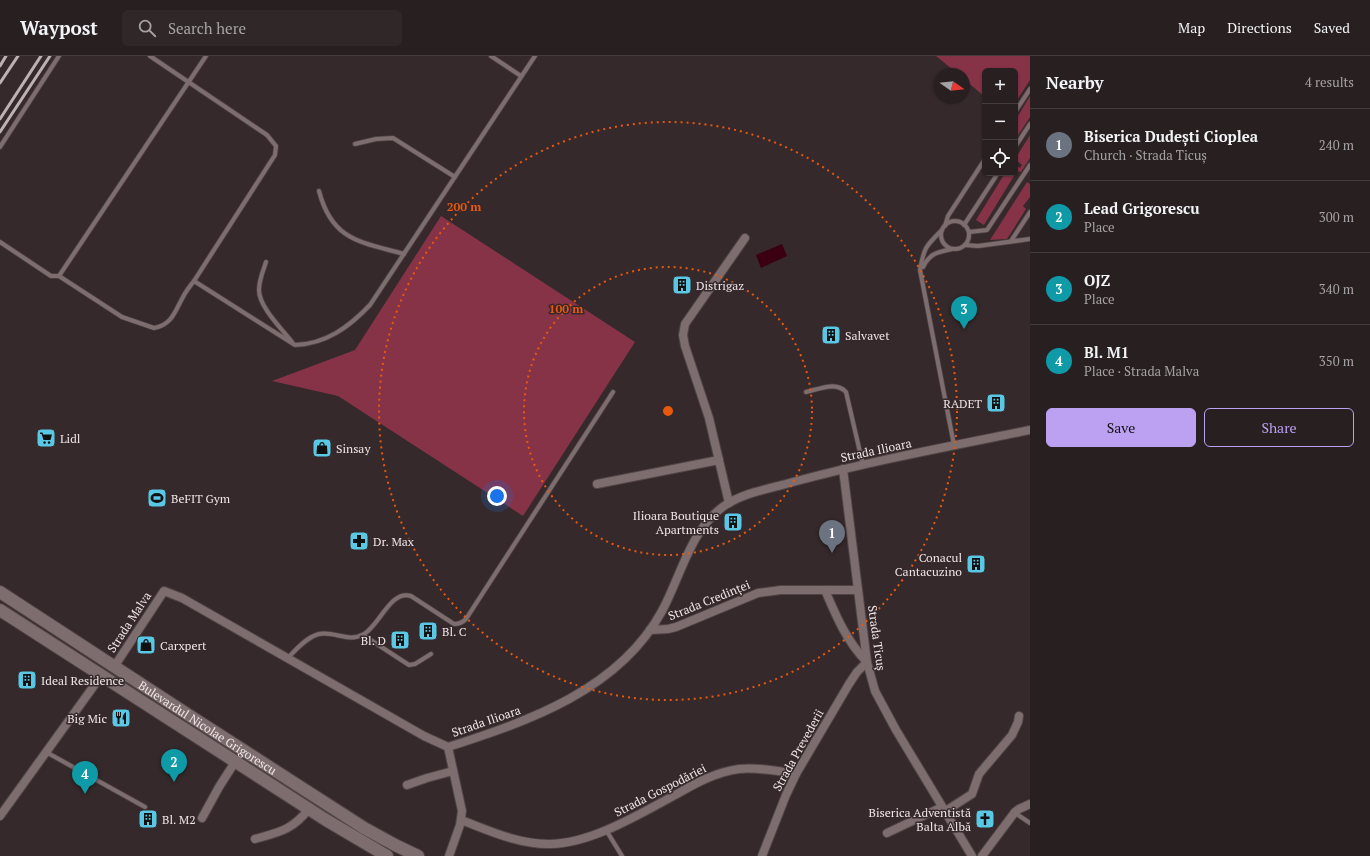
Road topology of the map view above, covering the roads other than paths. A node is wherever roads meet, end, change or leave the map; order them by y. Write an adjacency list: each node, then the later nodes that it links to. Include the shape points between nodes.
1 (59, 56): 13 (lane)
2 (150, 56): 7 (lane)
3 (206, 56): 7 (lane)
4 (491, 56): 6 (lane)
5 (535, 56): 6 (lane)
6 (522, 76): 17 (lane)
7 (189, 82): 32 (lane); 33 (lane, via 267,135 274,142 276,151)
8 (1030, 89): 9 (lane)
9 (1018, 107)
10 (1030, 124): 11 (lane)
11 (1018, 142)
12 (355, 144): 17 (lane, via 393,138)
13 (0, 147)
14 (982, 164): 21 (lane)
15 (1030, 165): 22 (lane, via 987,230)
16 (996, 176): 20 (lane)
17 (455, 177): 29 (lane)
18 (319, 191): 29 (lane, via 329,217 349,237)
19 (1030, 212): 25 (lane)
20 (964, 225): 21 (lane, via 961,222 952,222); 22 (lane)
21 (943, 228): 28 (lane, via 941,235 944,244); 31 (lane, via 927,244)
22 (969, 232): 27 (lane)
23 (745, 238): 39 (street, via 685,324 683,331 685,346)
24 (1030, 239): 25 (lane)
25 (1012, 241): 27 (lane, via 978,246)
26 (0, 242): 32 (lane, via 51,276)
27 (965, 245): 28 (lane, via 961,248)
28 (952, 248): 31 (lane, via 936,252 927,258)
29 (404, 254): 34 (lane, via 370,305 349,325 324,340)
30 (266, 262): 34 (lane, via 259,290 260,299)
31 (920, 270): 38 (lane)
32 (59, 276): 33 (lane, via 122,317 154,328 167,323 174,316)
33 (194, 281): 34 (lane)
34 (295, 346)
35 (613, 392): 50 (lane, via 466,619 454,624 406,594 395,599)
36 (806, 392): 40 (lane, via 837,386 846,392)
37 (1030, 430): 38 (street, Strada Ilioara)
38 (954, 445): 40 (street, Strada Ilioara)
39 (719, 460): 42 (street); 43 (street)
40 (863, 465): 41 (street, Strada Ilioara)
41 (843, 469): 43 (street, Strada Ilioara, via 750,494); 45 (street, Strada Ticuș)
42 (597, 484)
43 (729, 503): 49 (street, Strada Ilioara, via 710,519 696,538 667,602)
44 (825, 590): 45 (street, Strada Credinței); 49 (street, Strada Credinței, via 780,590 758,593 676,627); 53 (street, via 848,638)
45 (858, 590): 53 (street, Strada Ticuș)
46 (164, 591): 52 (street, Strada Ilioara, via 189,602); 54 (street, Strada Malva)
47 (0, 592): 54 (main road, Bulevardul Nicolae Grigorescu)
48 (0, 610): 55 (main road, Bulevardul Nicolae Grigorescu)
49 (650, 630): 57 (street, Strada Ilioara, via 610,671 581,693 517,724)
50 (363, 636): 51 (lane, via 409,665); 52 (lane, via 351,638 316,635)
51 (431, 654)
52 (288, 658): 57 (street, Strada Ilioara, via 424,736)
53 (867, 662): 61 (street, Strada Prevederii, via 849,684); 66 (street, Strada Ticuș, via 875,691)
54 (114, 667): 55 (main road); 76 (main road, Bulevardul Nicolae Grigorescu, via 364,828)
55 (101, 676): 58 (street); 59 (main road, Bulevardul Nicolae Grigorescu)
56 (1019, 716): 66 (street, via 1012,735 979,774 972,794)
57 (448, 747): 60 (street)
58 (46, 751): 64 (lane); 68 (street)
59 (235, 762): 65 (main road, Bulevardul Nicolae Grigorescu); 69 (street)
60 (453, 771): 62 (street); 70 (street, via 461,803)
61 (796, 774): 72 (street, Strada Gospodăriei, via 755,769 726,772 696,783); 79 (street, Strada Prevederii)
62 (407, 785)
63 (1030, 804): 67 (street)
64 (145, 807)
65 (309, 809): 74 (street, via 289,828); 75 (main road, Bulevardul Nicolae Grigorescu)
66 (943, 810): 73 (street); 80 (street, Strada Ticuș)
67 (1015, 812): 71 (lane); 81 (street)
68 (0, 816)
69 (202, 818)
70 (461, 820): 72 (street, Strada Gospodăriei, via 511,838 543,844 580,840); 77 (street)
71 (1030, 823)
72 (606, 830): 78 (lane, Strada Gospodăriei)
73 (887, 833)
74 (255, 839)
75 (387, 856)
76 (418, 856)
77 (449, 856)
78 (622, 856)
79 (762, 856)
80 (972, 856)
81 (982, 856)

